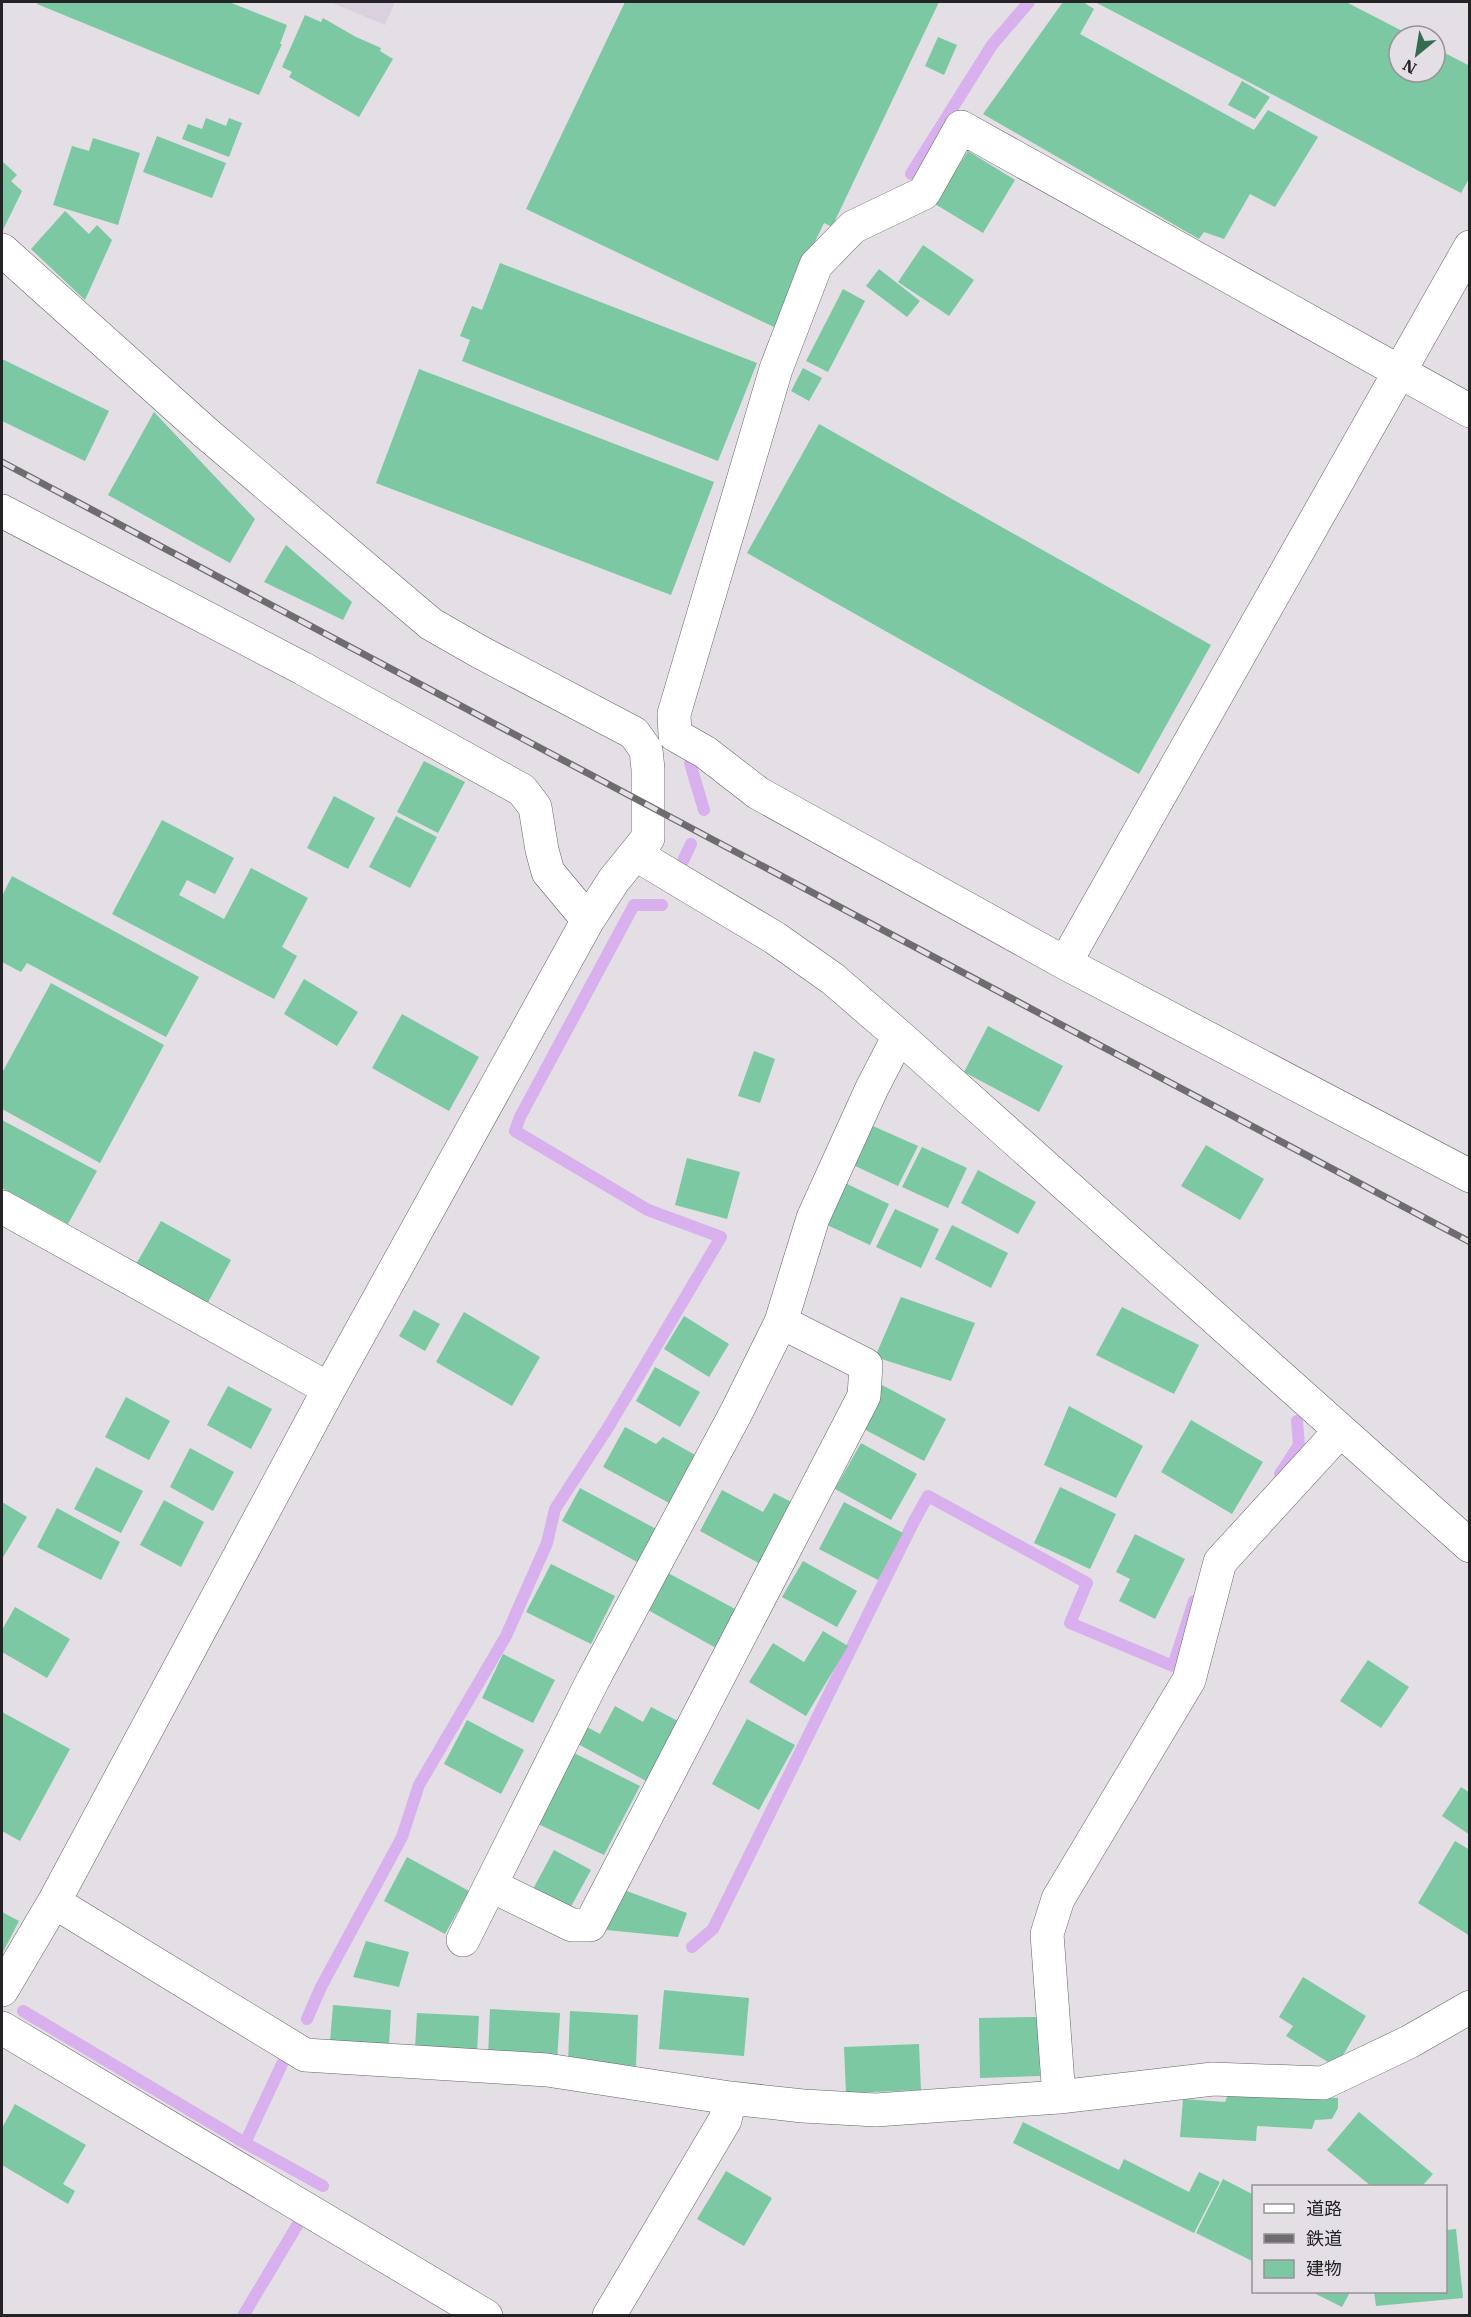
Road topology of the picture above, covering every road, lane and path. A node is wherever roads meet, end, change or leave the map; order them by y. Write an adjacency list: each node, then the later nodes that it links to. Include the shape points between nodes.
1 (1470, 247): 3 (street)
2 (2, 250): 6 (street, via 206,433 431,624 634,733)
3 (1398, 371): 4 (street); 6 (street, via 961,127 924,193 853,227 816,265 776,369 674,714); 9 (street)
4 (1470, 411)
5 (2, 511): 8 (street, via 302,668 522,790 535,807 548,872)
6 (660, 742): 7 (street, via 648,768 648,838); 9 (street, via 705,752 758,793)
7 (635, 854): 8 (street); 10 (street, via 775,938 833,979)
8 (588, 920): 14 (street)
9 (1065, 963): 11 (street)
10 (899, 1036): 13 (street, via 813,1218); 15 (street)
11 (1470, 1176)
12 (2, 1207): 14 (street)
13 (781, 1322): 17 (street, via 593,1680); 17 (street, via 867,1365 864,1396 590,1925 573,1925)
14 (330, 1389): 18 (street)
15 (1340, 1431): 16 (street); 23 (street, via 1220,1562 1189,1680 1058,1899 1047,1934)
16 (1470, 1546)
17 (492, 1886): 19 (street)
18 (54, 1902): 20 (street); 24 (street, via 305,2055 547,2070)
19 (463, 1940)
20 (2, 1990)
21 (1470, 2007): 23 (street, via 1323,2084 1213,2079)
22 (2, 2028): 25 (street)
23 (1059, 2097): 24 (street, via 876,2110)
24 (730, 2098): 26 (street, via 725,2120)
25 (486, 2316)
26 (609, 2316)

